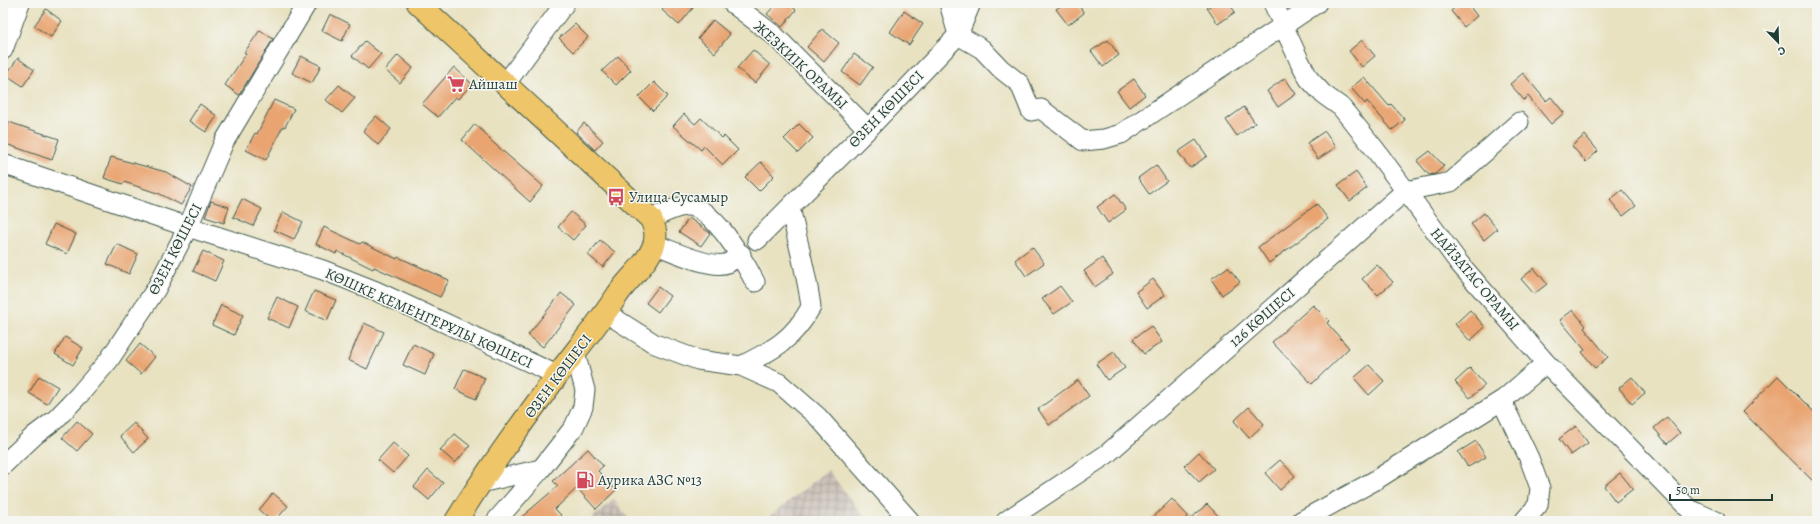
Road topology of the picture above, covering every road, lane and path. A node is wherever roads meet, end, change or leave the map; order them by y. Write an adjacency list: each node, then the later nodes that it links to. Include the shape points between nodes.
1 (20, 3): 12 (street)
2 (307, 3): 19 (street, ӨЗЕН КӨШЕСІ, via 224,142)
3 (418, 3): 13 (main road)
4 (565, 3): 13 (street)
5 (732, 3): 15 (street, ЖЕЗКИІК ОРАМЫ, via 775,36)
6 (949, 3): 11 (street)
7 (971, 3): 11 (street, ӨЗЕН КӨШЕСІ)
8 (1273, 3): 10 (street, НАЙЗАТАС ОРАМЫ)
9 (1317, 3): 10 (street)
10 (1283, 26): 11 (street, via 1121,134 1083,141 1041,109 1031,111 1020,84 982,50); 17 (street, НАЙЗАТАС ОРАМЫ, via 1309,78 1323,94 1341,107)
11 (958, 34): 15 (street, ӨЗЕН КӨШЕСІ)
12 (3, 50)
13 (506, 83): 20 (main road)
14 (1519, 122): 17 (street, via 1451,182)
15 (868, 129): 18 (street, ӨЗЕН КӨШЕСІ)
16 (3, 164): 19 (street, КӨШКЕ КЕМЕНГЕРҰЛЫ КӨШЕСІ)
17 (1405, 191): 26 (street, НАЙЗАТАС ОРАМЫ, via 1459,264); 36 (street, 126 КӨШЕСІ, via 1108,454)
18 (790, 207): 21 (street, ӨЗЕН КӨШЕСІ); 27 (street, via 811,307 792,335 772,350)
19 (188, 227): 28 (street, КӨШКЕ КЕМЕНГЕРҰЛЫ КӨШЕСІ, via 323,270 376,291); 30 (street, ӨЗЕН КӨШЕСІ, via 156,289 109,360 55,420)
20 (654, 231): 22 (street, via 705,263 728,263); 22 (street, via 678,208 695,207 706,213); 24 (main road, ӨЗЕН КӨШЕСІ, via 647,259)
21 (757, 240)
22 (740, 254): 23 (street)
23 (755, 282)
24 (606, 313): 25 (main road, ӨЗЕН КӨШЕСІ); 27 (street, via 655,344 698,360)
25 (575, 353): 28 (main road, ӨЗЕН КӨШЕСІ); 31 (street, via 585,390 583,407 574,427)
26 (1546, 363): 29 (street); 39 (street, НАЙЗАТАС ОРАМЫ, via 1689,510)
27 (741, 366): 35 (street, via 779,383 818,417)
28 (557, 376): 32 (main road, ӨЗЕН КӨШЕСІ)
29 (1504, 399): 37 (street, via 1374,481); 38 (street, via 1505,408 1540,488 1538,506)
30 (3, 465)
31 (541, 469): 32 (street); 34 (street)
32 (480, 483): 33 (main road, ӨЗЕН КӨШЕСІ)
33 (456, 521)
34 (496, 521)
35 (910, 521)
36 (1006, 521)
37 (1300, 521)
38 (1524, 521)
39 (1716, 521)

